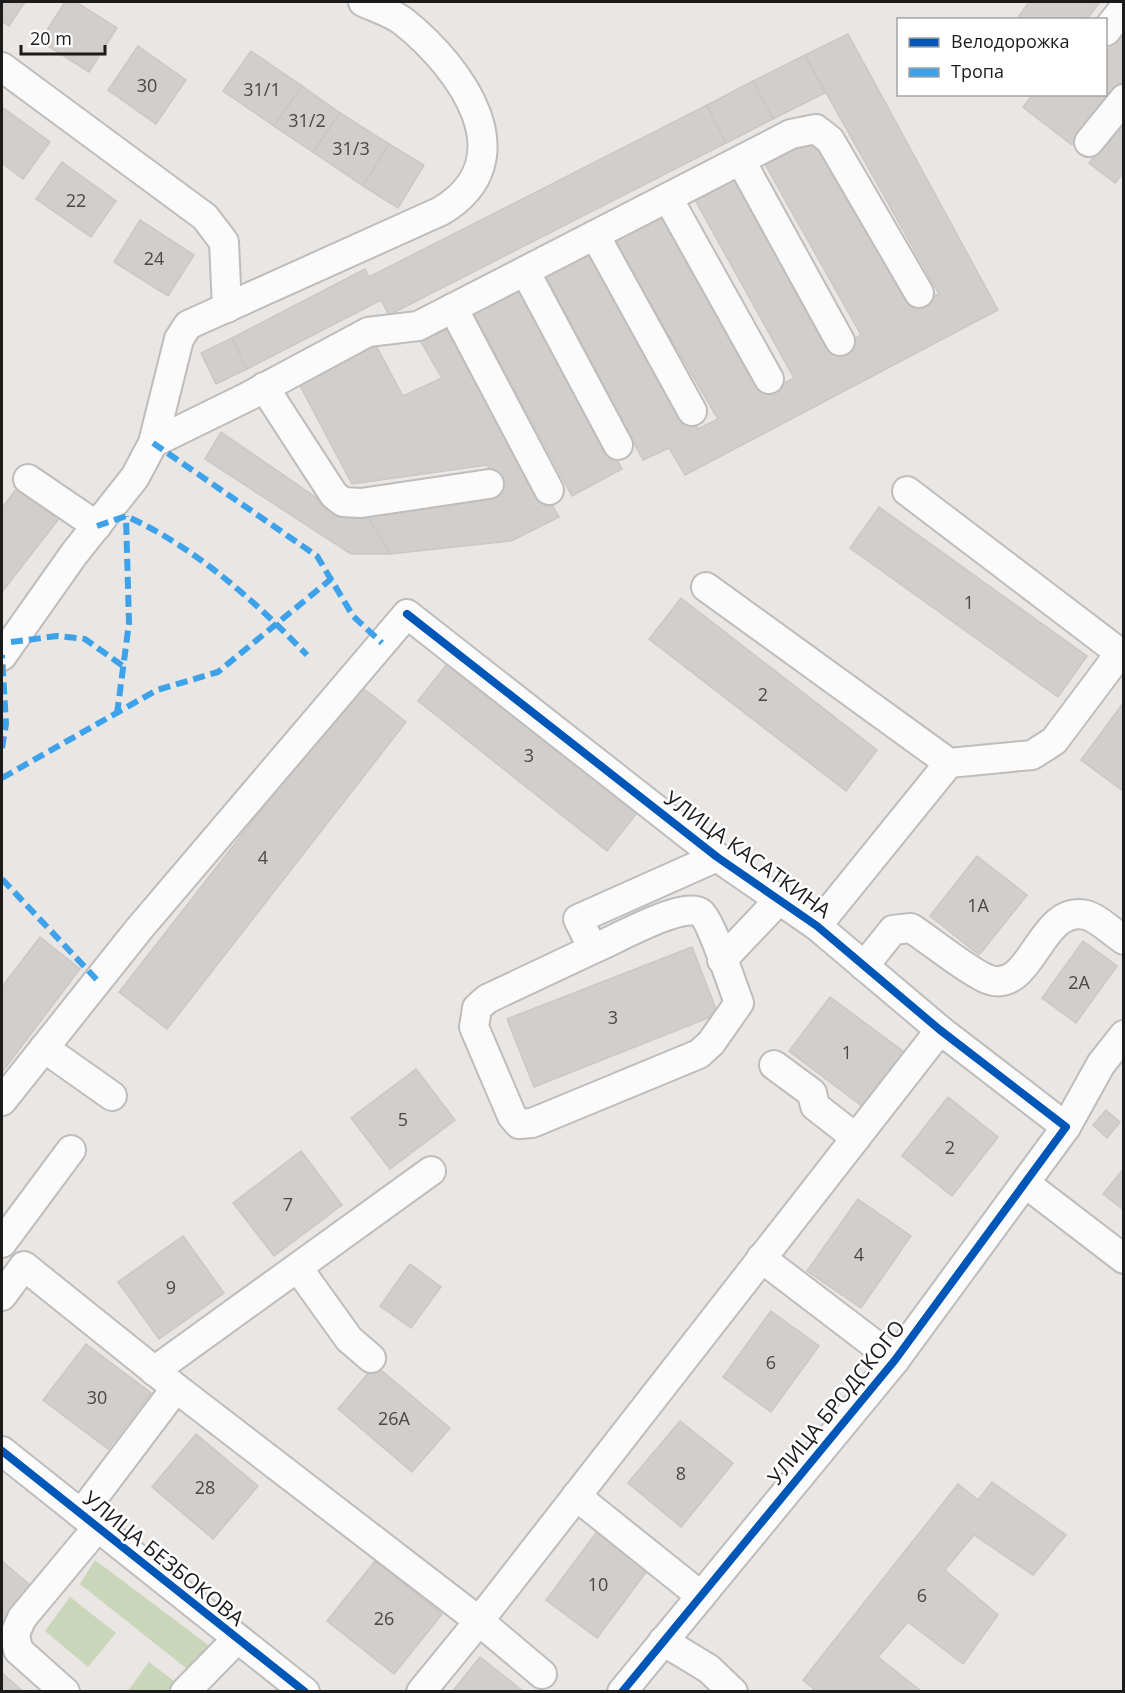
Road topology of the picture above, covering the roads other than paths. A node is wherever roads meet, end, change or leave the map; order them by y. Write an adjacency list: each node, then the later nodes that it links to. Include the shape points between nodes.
1 (363, 2): 12 (street, via 402,20 435,50 467,92 484,136 479,173 458,200 441,211)
2 (1124, 8): 3 (street)
3 (1107, 30)
4 (2, 67): 12 (street, via 206,217 224,242)
5 (1124, 99): 6 (street)
6 (1089, 142)
7 (741, 161): 8 (street); 11 (street, via 791,134 816,129 830,140); 14 (street)
8 (668, 198): 9 (street); 15 (street)
9 (595, 235): 10 (street); 17 (street)
10 (525, 271): 13 (street); 19 (street)
11 (919, 293)
12 (227, 308): 18 (street, via 188,325 179,339)
13 (453, 308): 16 (street, via 418,326 368,332); 22 (street)
14 (840, 341)
15 (769, 380)
16 (264, 387): 18 (street); 21 (street, via 334,495 343,502 361,503)
17 (692, 411)
18 (153, 442): 24 (street, via 135,477)
19 (618, 445)
20 (28, 479): 24 (street)
21 (489, 484)
22 (549, 490)
23 (907, 491): 26 (street)
24 (97, 526): 27 (street)
25 (706, 587): 28 (street)
26 (1122, 651): 28 (street, via 1054,741 1032,755)
27 (2, 656)
28 (949, 763): 31 (street)
29 (717, 858): 30 (street, УЛИЦА КАСАТКИНА); 33 (street, via 578,919); 38 (street, УЛИЦА КАСАТКИНА, via 407,614 139,929)
30 (779, 900): 31 (street, УЛИЦА КАСАТКИНА); 34 (street)
31 (818, 926): 35 (street, УЛИЦА КАСАТКИНА)
32 (1124, 940): 35 (street, via 1088,915 1072,914 1056,922 1020,971 1007,980 988,979 910,928 893,930)
33 (593, 949): 34 (street, via 678,911 695,910 703,914); 34 (street, via 487,999 477,1008 474,1027 519,1124 532,1123 699,1054 739,1003)
34 (722, 960)
35 (864, 966): 36 (street, УЛИЦА КАСАТКИНА)
36 (940, 1030): 42 (street, УЛИЦА КАСАТКИНА); 43 (street)
37 (1124, 1035): 42 (street, УЛИЦА БРОДСКОГО, via 1101,1064)
38 (44, 1048): 40 (street); 41 (street)
39 (774, 1065): 43 (street, via 812,1093 815,1106)
40 (112, 1096)
41 (2, 1101)
42 (1066, 1126): 46 (street, УЛИЦА БРОДСКОГО)
43 (856, 1138): 49 (street)
44 (71, 1150): 47 (street)
45 (431, 1171): 52 (street)
46 (1025, 1183): 50 (street); 55 (street, УЛИЦА БРОДСКОГО)
47 (2, 1243)
48 (2, 1248): 51 (street)
49 (761, 1258): 55 (street); 59 (street)
50 (1124, 1259)
51 (24, 1266): 53 (street); 56 (street)
52 (298, 1268): 54 (street, via 349,1339); 56 (street)
53 (2, 1296)
54 (371, 1358)
55 (895, 1360): 61 (street, УЛИЦА БРОДСКОГО)
56 (154, 1371): 57 (street)
57 (176, 1388): 60 (street); 62 (street)
58 (2, 1451): 60 (street, УЛИЦА БЕЗБОКОВА)
59 (576, 1496): 61 (street); 62 (street)
60 (89, 1521): 63 (street, УЛИЦА БЕЗБОКОВА); 66 (street, via 15,1634 18,1650)
61 (701, 1596): 64 (street, УЛИЦА БРОДСКОГО)
62 (479, 1622): 65 (street); 69 (street)
63 (237, 1639): 67 (street); 68 (street, УЛИЦА БЕЗБОКОВА)
64 (663, 1641): 70 (street, УЛИЦА БРОДСКОГО); 71 (street, via 709,1670)
65 (542, 1674)
66 (65, 1692)
67 (185, 1692)
68 (305, 1692)
69 (421, 1692)
70 (622, 1692)
71 (733, 1692)

